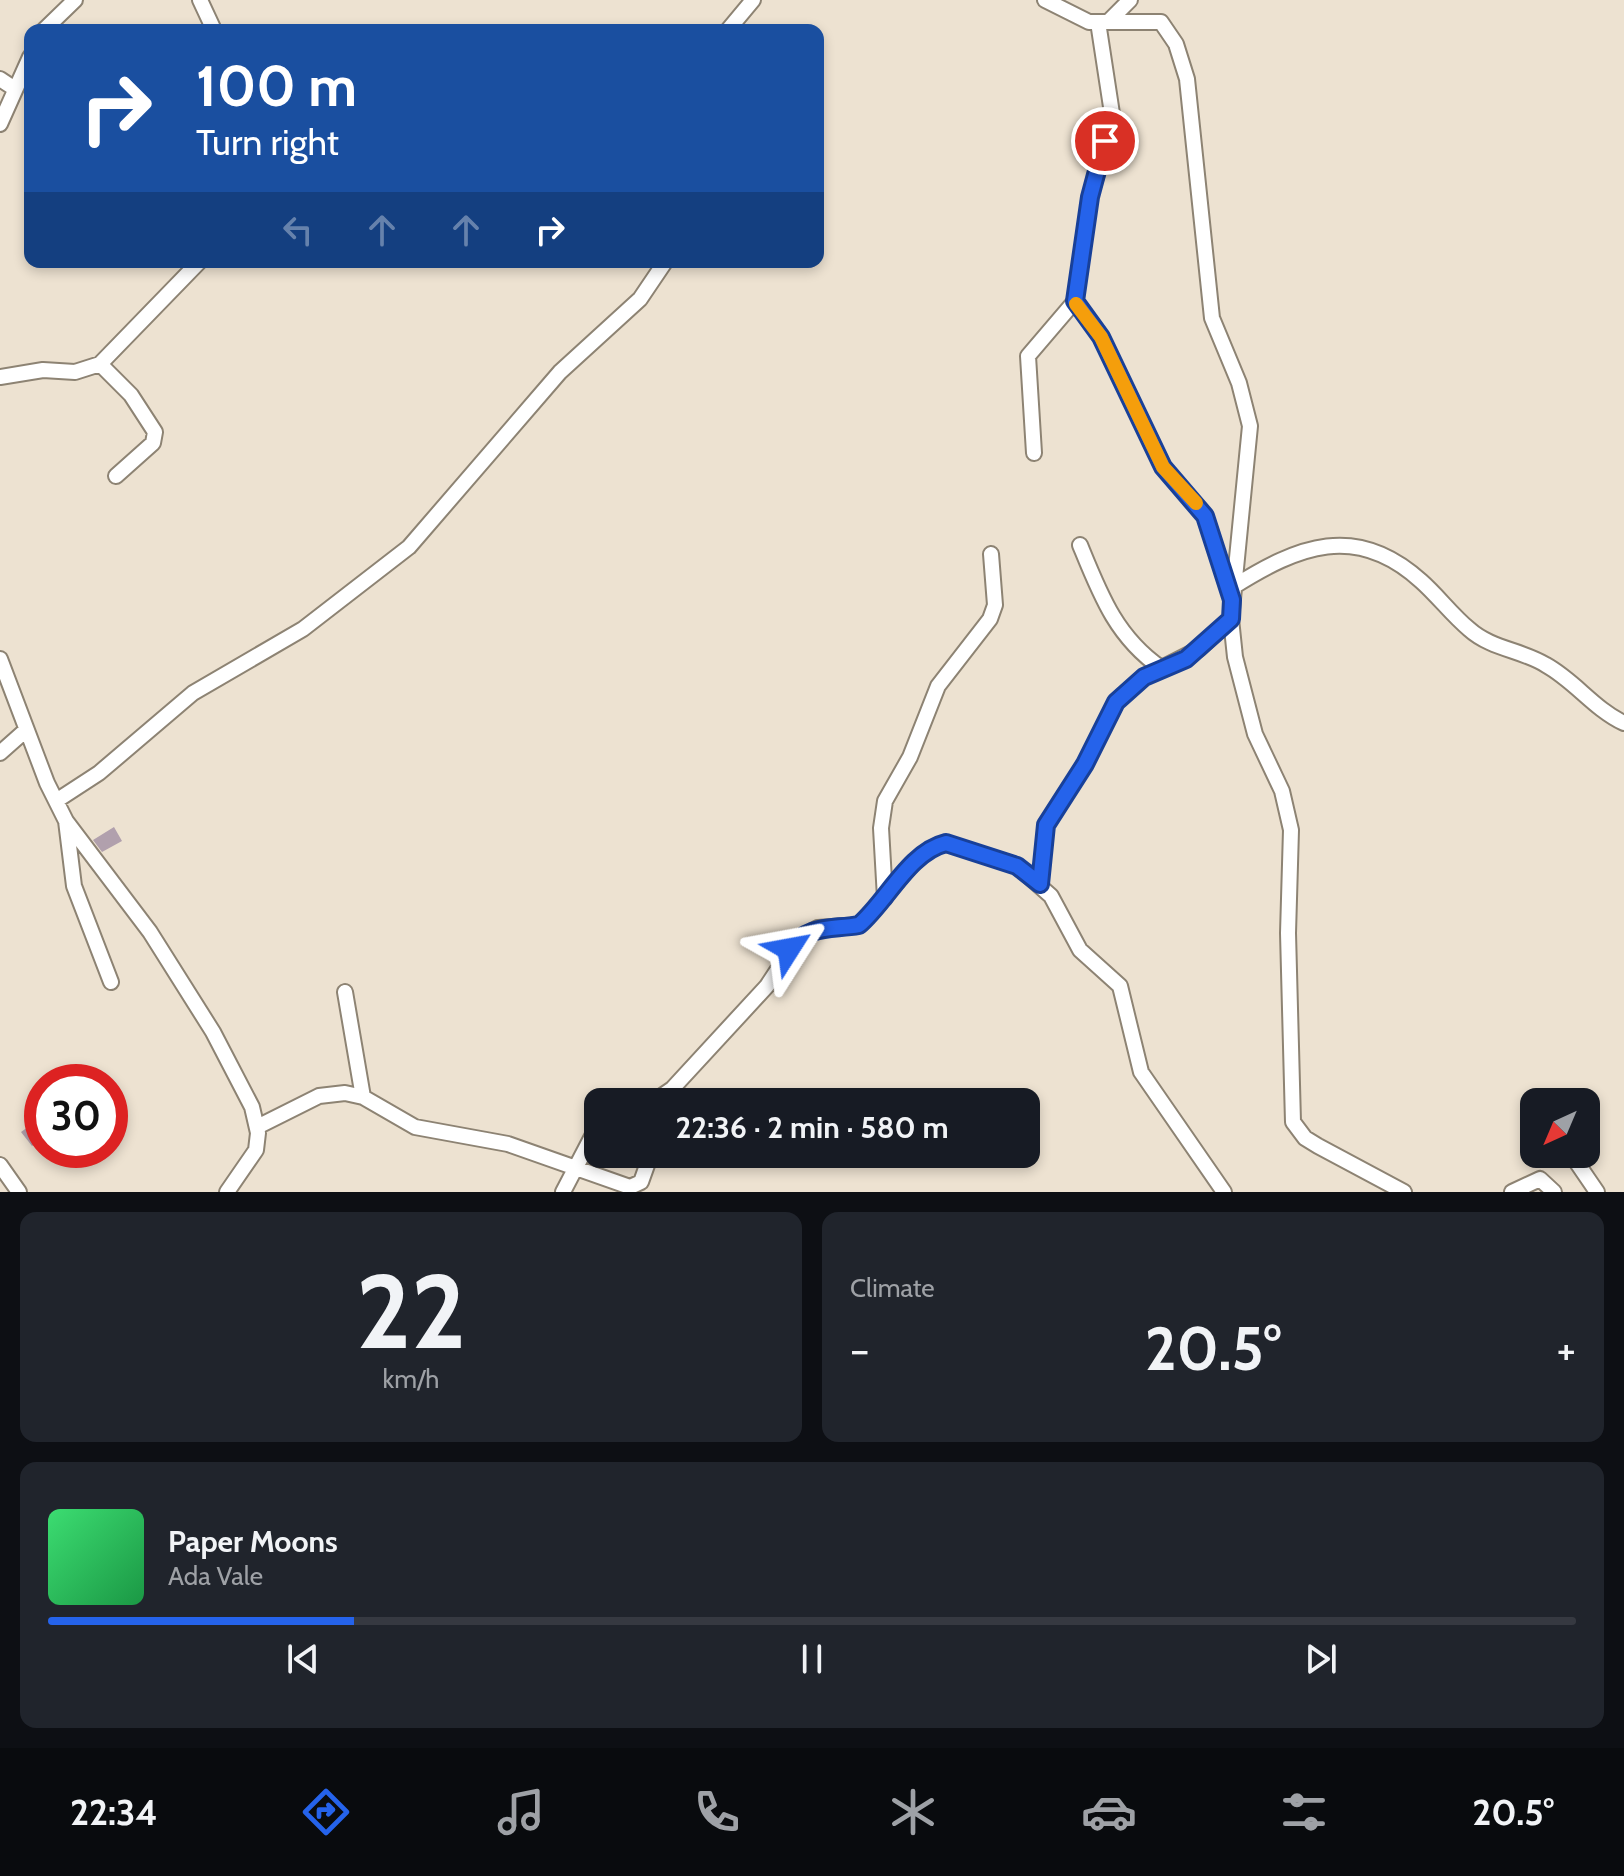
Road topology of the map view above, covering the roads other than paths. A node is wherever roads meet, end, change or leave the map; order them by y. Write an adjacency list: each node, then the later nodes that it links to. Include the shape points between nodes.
1 (75, 0): 7 (street)
2 (200, 0): 8 (street)
3 (753, 0): 9 (street)
4 (1130, 0): 6 (street)
5 (1050, 3): 6 (street, via 1075,18)
6 (1104, 22): 16 (street, via 1113,120 1090,197); 23 (street, via 1161,22 1176,44 1187,79 1212,318 1250,426)
7 (50, 24)
8 (211, 24)
9 (733, 24)
10 (24, 70): 12 (street)
11 (0, 79): 12 (street)
12 (15, 89): 13 (street)
13 (0, 124)
14 (193, 268): 17 (street)
15 (661, 268): 30 (street, via 640,299 560,372 409,547 303,629 193,693 90,780)
16 (1075, 301): 19 (street, via 1028,356); 23 (street, via 1101,337 1163,467 1205,516)
17 (100, 364): 18 (street, via 75,372 43,370); 20 (street, via 131,395 155,432 153,443)
18 (0, 377)
19 (1034, 453)
20 (116, 476)
21 (1080, 545): 26 (street, via 1118,629)
22 (991, 554): 33 (street, via 995,605 990,619 938,686 910,757 885,801)
23 (1233, 594): 24 (street); 27 (street, via 1273,562 1305,548 1326,544 1369,550 1420,580 1471,631 1547,665)
24 (1231, 619): 26 (street, via 1186,659); 49 (street, via 1239,683 1255,734 1282,791 1291,830 1293,1122 1305,1138)
25 (0, 659): 28 (street)
26 (1161, 668): 32 (street, via 1116,702 1085,764 1052,813 1043,841)
27 (1624, 723)
28 (26, 730): 29 (street); 30 (street)
29 (0, 753)
30 (56, 801): 31 (street)
31 (66, 821): 34 (street, via 74,886); 38 (street, via 150,932 213,1032)
32 (1040, 884): 33 (street, via 1017,866 946,843 920,857); 48 (street, via 1080,950 1120,986 1141,1072)
33 (885, 898): 36 (street, via 859,925 818,928 798,939 767,986)
34 (111, 982)
35 (345, 992): 37 (street)
36 (675, 1088)
37 (363, 1097): 38 (street, via 319,1096); 41 (street, via 415,1127 508,1144)
38 (257, 1127): 46 (street, via 256,1150)
39 (584, 1149): 41 (street)
40 (0, 1165): 45 (street)
41 (575, 1165): 42 (street, via 630,1187 637,1186); 47 (street)
42 (648, 1168)
43 (1579, 1168): 44 (street)
44 (1591, 1190)
45 (19, 1192)
46 (227, 1192)
47 (563, 1192)
48 (1224, 1192)
49 (1404, 1192)
50 (1512, 1192): 51 (street, via 1540,1179)
51 (1554, 1192)

